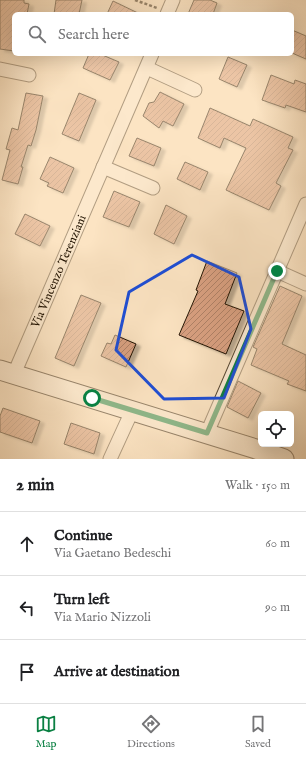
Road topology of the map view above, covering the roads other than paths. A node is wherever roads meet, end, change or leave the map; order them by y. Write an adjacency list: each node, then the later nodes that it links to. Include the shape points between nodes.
1 (151, 56): 2 (street, Via Vincenzo Terenziani)
2 (147, 68): 5 (street); 6 (street, Via Vincenzo Terenziani)
3 (0, 69): 4 (street)
4 (29, 75)
5 (195, 90)
6 (103, 167): 7 (street); 11 (street, Via Vincenzo Terenziani)
7 (153, 188)
8 (306, 204): 9 (street)
9 (277, 271): 10 (street); 13 (street)
10 (306, 284)
11 (7, 372): 12 (street)
12 (132, 410): 13 (street); 14 (street)
13 (207, 433): 15 (street)
14 (110, 459)
15 (284, 459)

